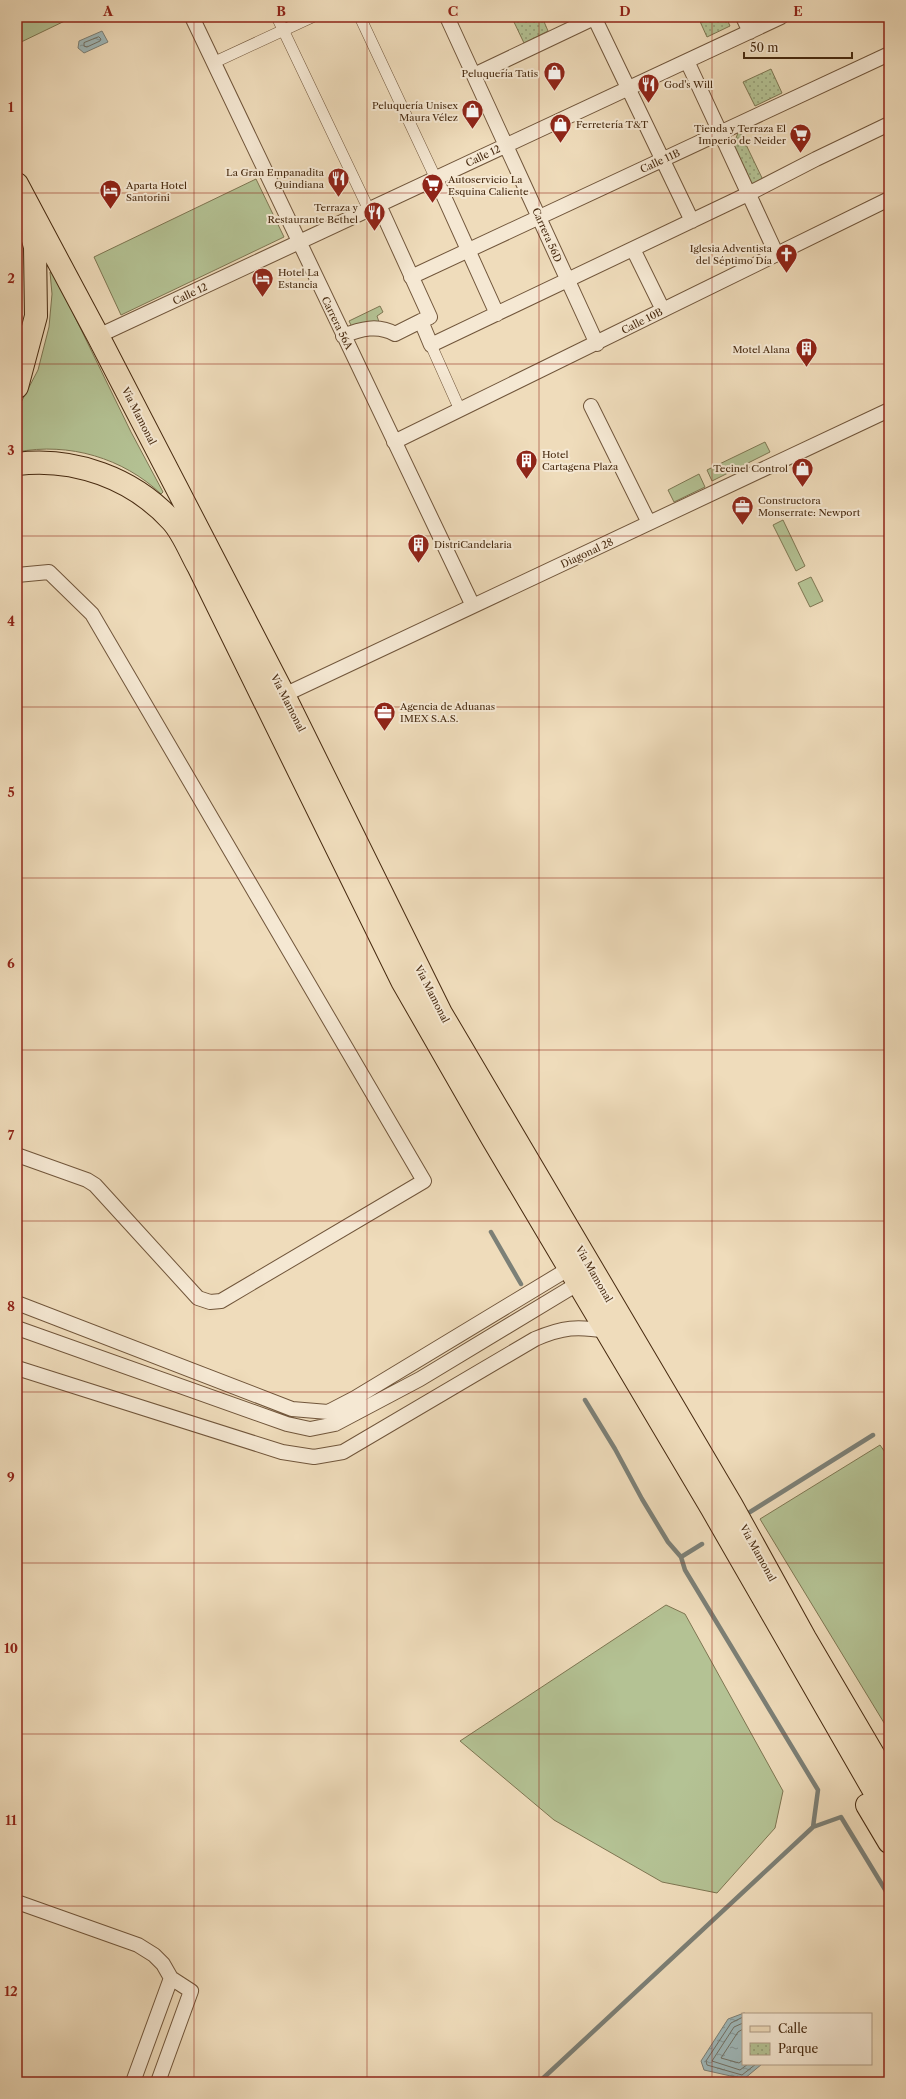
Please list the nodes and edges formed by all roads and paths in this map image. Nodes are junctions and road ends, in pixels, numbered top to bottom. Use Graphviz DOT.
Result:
graph roads {
  1 [pos="192,17"];
  2 [pos="277,17"];
  3 [pos="312,17"];
  4 [pos="360,17"];
  5 [pos="447,17"];
  6 [pos="743,17"];
  7 [pos="781,17"];
  8 [pos="594,18"];
  9 [pos="284,30"];
  10 [pos="750,32"];
  11 [pos="889,54"];
  12 [pos="687,61"];
  13 [pos="214,62"];
  14 [pos="474,75"];
  15 [pos="629,88"];
  16 [pos="889,124"];
  17 [pos="721,133"];
  18 [pos="506,146"];
  19 [pos="663,159"];
  20 [pos="436,179"];
  21 [pos="17,185"];
  22 [pos="748,194"];
  23 [pos="889,199"];
  24 [pos="374,207"];
  25 [pos="540,218"];
  26 [pos="692,221"];
  27 [pos="299,243"];
  28 [pos="633,249"];
  29 [pos="468,250"];
  30 [pos="776,253"];
  31 [pos="412,277"];
  32 [pos="568,281"];
  33 [pos="663,310"];
  34 [pos="497,314"];
  35 [pos="421,321"];
  36 [pos="98,336"];
  37 [pos="343,336"];
  38 [pos="598,344"];
  39 [pos="431,345"];
  40 [pos="17,387"];
  41 [pos="591,406"];
  42 [pos="460,410"];
  43 [pos="889,410"];
  44 [pos="394,442"];
  45 [pos="17,464"];
  46 [pos="649,523"];
  47 [pos="17,574"];
  48 [pos="473,606"];
  49 [pos="284,695"];
  50 [pos="17,1155"];
  51 [pos="574,1275"];
  52 [pos="17,1302"];
  53 [pos="17,1328"];
  54 [pos="607,1330"];
  55 [pos="17,1368"];
  56 [pos="721,1506"];
  57 [pos="798,1642"];
  58 [pos="889,1756"];
  59 [pos="889,1781"];
  60 [pos="889,1817"];
  61 [pos="889,1842"];
  62 [pos="17,1902"];
  63 [pos="171,1978"];
  64 [pos="133,2082"];
  65 [pos="158,2082"];
  1 -- 13 [label="street, Carrera 56A"];
  2 -- 9 [label="street"];
  3 -- 9 [label="street"];
  4 -- 20 [label="street"];
  5 -- 14 [label="street, Carrera 56D"];
  6 -- 10 [label="street"];
  7 -- 10 [label="street, Calle 12"];
  8 -- 14 [label="street"];
  8 -- 15 [label="street"];
  9 -- 13 [label="street"];
  9 -- 24 [label="street"];
  10 -- 12 [label="street, Calle 12"];
  11 -- 17 [label="street, Calle 11B"];
  12 -- 15 [label="street, Calle 12"];
  12 -- 17 [label="street"];
  13 -- 27 [label="street, Carrera 56A"];
  14 -- 18 [label="street, Carrera 56D"];
  15 -- 18 [label="street, Calle 12"];
  15 -- 19 [label="street"];
  16 -- 22 [label="street"];
  17 -- 19 [label="street, Calle 11B"];
  17 -- 22 [label="street"];
  18 -- 20 [label="street, Calle 12"];
  18 -- 25 [label="street, Carrera 56D"];
  19 -- 25 [label="street, Calle 11B"];
  19 -- 26 [label="street"];
  20 -- 24 [label="street, Calle 12"];
  20 -- 29 [label="street"];
  21 -- 36 [label="main road, Vía Mamonal"];
  21 -- 40 [label="main road"];
  22 -- 26 [label="street"];
  22 -- 30 [label="street"];
  23 -- 30 [label="street, Calle 10B"];
  24 -- 27 [label="street, Calle 12"];
  24 -- 31 [label="street"];
  25 -- 29 [label="street, Calle 11B"];
  25 -- 32 [label="street, Carrera 56D"];
  26 -- 28 [label="street"];
  27 -- 36 [label="street, Calle 12"];
  27 -- 37 [label="street, Carrera 56A"];
  28 -- 32 [label="street"];
  28 -- 33 [label="street"];
  29 -- 31 [label="street, Calle 11B"];
  29 -- 34 [label="street"];
  30 -- 33 [label="street, Calle 10B"];
  31 -- 35 [label="street"];
  32 -- 34 [label="street"];
  32 -- 38 [label="street, Carrera 56D"];
  33 -- 38 [label="street, Calle 10B"];
  34 -- 39 [label="street"];
  35 -- 37 [label="street"];
  35 -- 39 [label="street"];
  36 -- 49 [label="main road, Vía Mamonal"];
  37 -- 44 [label="street, Carrera 56A"];
  38 -- 42 [label="street, Calle 10B"];
  39 -- 42 [label="street"];
  41 -- 46 [label="street"];
  42 -- 44 [label="street, Calle 10B"];
  43 -- 46 [label="street, Diagonal 28"];
  44 -- 48 [label="street, Carrera 56A"];
  45 -- 51 [label="main road, Vía Mamonal"];
  46 -- 48 [label="street, Diagonal 28"];
  47 -- 50 [label="street"];
  48 -- 49 [label="street, Diagonal 28"];
  49 -- 56 [label="main road, Vía Mamonal"];
  51 -- 52 [label="street"];
  51 -- 53 [label="street"];
  51 -- 54 [label="main road, Vía Mamonal"];
  54 -- 55 [label="street"];
  54 -- 56 [label="main road, Vía Mamonal"];
  56 -- 57 [label="main road, Vía Mamonal"];
  56 -- 58 [label="main road"];
  56 -- 61 [label="main road"];
  57 -- 59 [label="main road, Vía Mamonal"];
  57 -- 60 [label="main road, Vía Mamonal"];
  62 -- 63 [label="street"];
  63 -- 64 [label="street"];
  63 -- 65 [label="street"];
}
